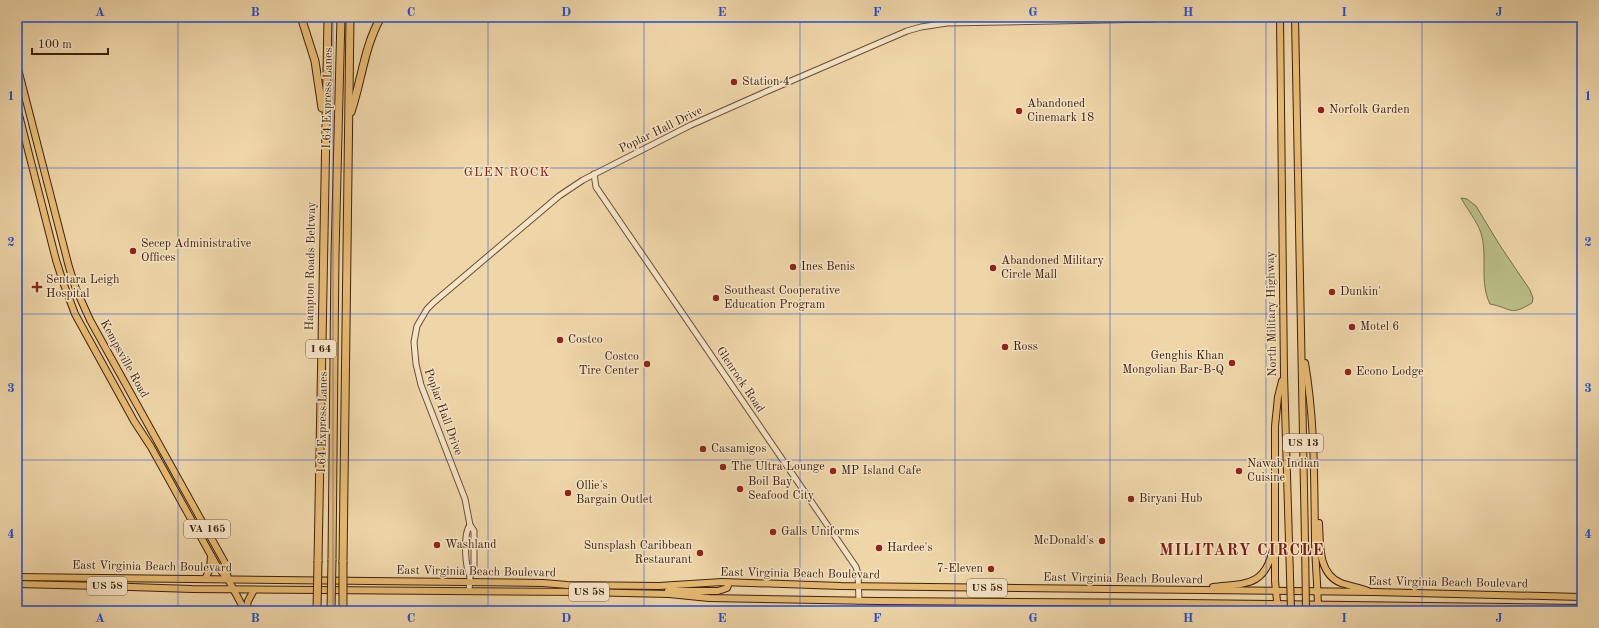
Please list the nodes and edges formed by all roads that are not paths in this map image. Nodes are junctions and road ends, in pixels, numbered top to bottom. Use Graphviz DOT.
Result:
graph roads {
  1 [pos="301,17"];
  2 [pos="328,17"];
  3 [pos="336,17"];
  4 [pos="341,17"];
  5 [pos="350,17"];
  6 [pos="381,17"];
  7 [pos="1165,17"];
  8 [pos="1212,17"];
  9 [pos="1280,17"];
  10 [pos="1295,18"];
  11 [pos="340,57"];
  12 [pos="17,65"];
  13 [pos="17,107"];
  14 [pos="348,119"];
  15 [pos="324,138"];
  16 [pos="594,174"];
  17 [pos="1302,346"];
  18 [pos="1284,374"];
  19 [pos="1315,484"];
  20 [pos="1275,540"];
  21 [pos="211,555"];
  22 [pos="17,577"];
  23 [pos="205,579"];
  24 [pos="228,579"];
  25 [pos="470,579"];
  26 [pos="729,582"];
  27 [pos="17,584"];
  28 [pos="859,586"];
  29 [pos="234,590"];
  30 [pos="254,590"];
  31 [pos="1191,590"];
  32 [pos="469,591"];
  33 [pos="1276,592"];
  34 [pos="1318,592"];
  35 [pos="1374,592"];
  36 [pos="659,594"];
  37 [pos="1582,597"];
  38 [pos="859,601"];
  39 [pos="1153,603"];
  40 [pos="1425,607"];
  41 [pos="1278,608"];
  42 [pos="1318,608"];
  43 [pos="1582,608"];
  44 [pos="331,610"];
  45 [pos="246,611"];
  46 [pos="317,611"];
  47 [pos="342,611"];
  48 [pos="1230,611"];
  49 [pos="1291,611"];
  50 [pos="1306,611"];
  51 [pos="1401,611"];
  1 -- 15 [label="highway"];
  2 -- 15 [label="highway, Hampton Roads Beltway / I 64"];
  3 -- 11 [label="highway"];
  4 -- 11 [label="highway, I 64 Express Lanes"];
  5 -- 14 [label="highway, I 64"];
  6 -- 14 [label="highway"];
  7 -- 8 [label="street, Poplar Hall Drive"];
  7 -- 16 [label="street, Poplar Hall Drive"];
  9 -- 10 [label="street"];
  9 -- 18 [label="main road, North Military Highway / US 13"];
  10 -- 17 [label="main road, US 13"];
  11 -- 44 [label="highway, I 64 Express Lanes, bridge"];
  12 -- 24 [label="main road, Kempsville Road / VA 165"];
  13 -- 21 [label="main road, Kempsville Road / VA 165"];
  14 -- 47 [label="highway, I 64, bridge"];
  15 -- 46 [label="highway, Hampton Roads Beltway / I 64, bridge"];
  16 -- 25 [label="street, Poplar Hall Drive"];
  16 -- 28 [label="street, Glenrock Road"];
  17 -- 19 [label="main road"];
  17 -- 50 [label="main road, US 13, bridge"];
  18 -- 20 [label="main road"];
  18 -- 49 [label="main road, North Military Highway / US 13, bridge"];
  19 -- 34 [label="main road"];
  19 -- 35 [label="main road"];
  20 -- 31 [label="main road"];
  20 -- 33 [label="main road"];
  21 -- 23 [label="main road"];
  21 -- 24 [label="main road, Kempsville Road / VA 165"];
  22 -- 23 [label="main road, East Virginia Beach Boulevard / US 58"];
  23 -- 24 [label="main road, East Virginia Beach Boulevard / US 58"];
  24 -- 25 [label="main road, East Virginia Beach Boulevard / US 58"];
  24 -- 29 [label="main road, Kempsville Road / VA 165"];
  25 -- 26 [label="main road, East Virginia Beach Boulevard / US 58"];
  25 -- 32 [label="street, Poplar Hall Drive"];
  26 -- 28 [label="main road, East Virginia Beach Boulevard / US 58"];
  26 -- 36 [label="main road"];
  27 -- 29 [label="main road, East Virginia Beach Boulevard / US 58"];
  28 -- 31 [label="main road, East Virginia Beach Boulevard / US 58"];
  28 -- 38 [label="street, Glenrock Road"];
  29 -- 30 [label="main road, East Virginia Beach Boulevard / US 58"];
  29 -- 45 [label="main road, Kempsville Road / VA 165"];
  30 -- 32 [label="main road, East Virginia Beach Boulevard / US 58"];
  30 -- 45 [label="main road"];
  31 -- 33 [label="main road, East Virginia Beach Boulevard / US 58"];
  32 -- 36 [label="main road, East Virginia Beach Boulevard / US 58"];
  33 -- 34 [label="main road, East Virginia Beach Boulevard / US 58"];
  33 -- 41 [label="main road"];
  34 -- 35 [label="main road, East Virginia Beach Boulevard / US 58"];
  34 -- 42 [label="main road"];
  35 -- 37 [label="main road, East Virginia Beach Boulevard / US 58"];
  36 -- 38 [label="main road, East Virginia Beach Boulevard / US 58"];
  38 -- 39 [label="main road, East Virginia Beach Boulevard / US 58"];
  39 -- 41 [label="main road, East Virginia Beach Boulevard / US 58"];
  39 -- 48 [label="main road"];
  40 -- 42 [label="main road, East Virginia Beach Boulevard / US 58"];
  40 -- 43 [label="main road, East Virginia Beach Boulevard / US 58"];
  40 -- 51 [label="main road"];
  41 -- 42 [label="main road, East Virginia Beach Boulevard / US 58"];
}
